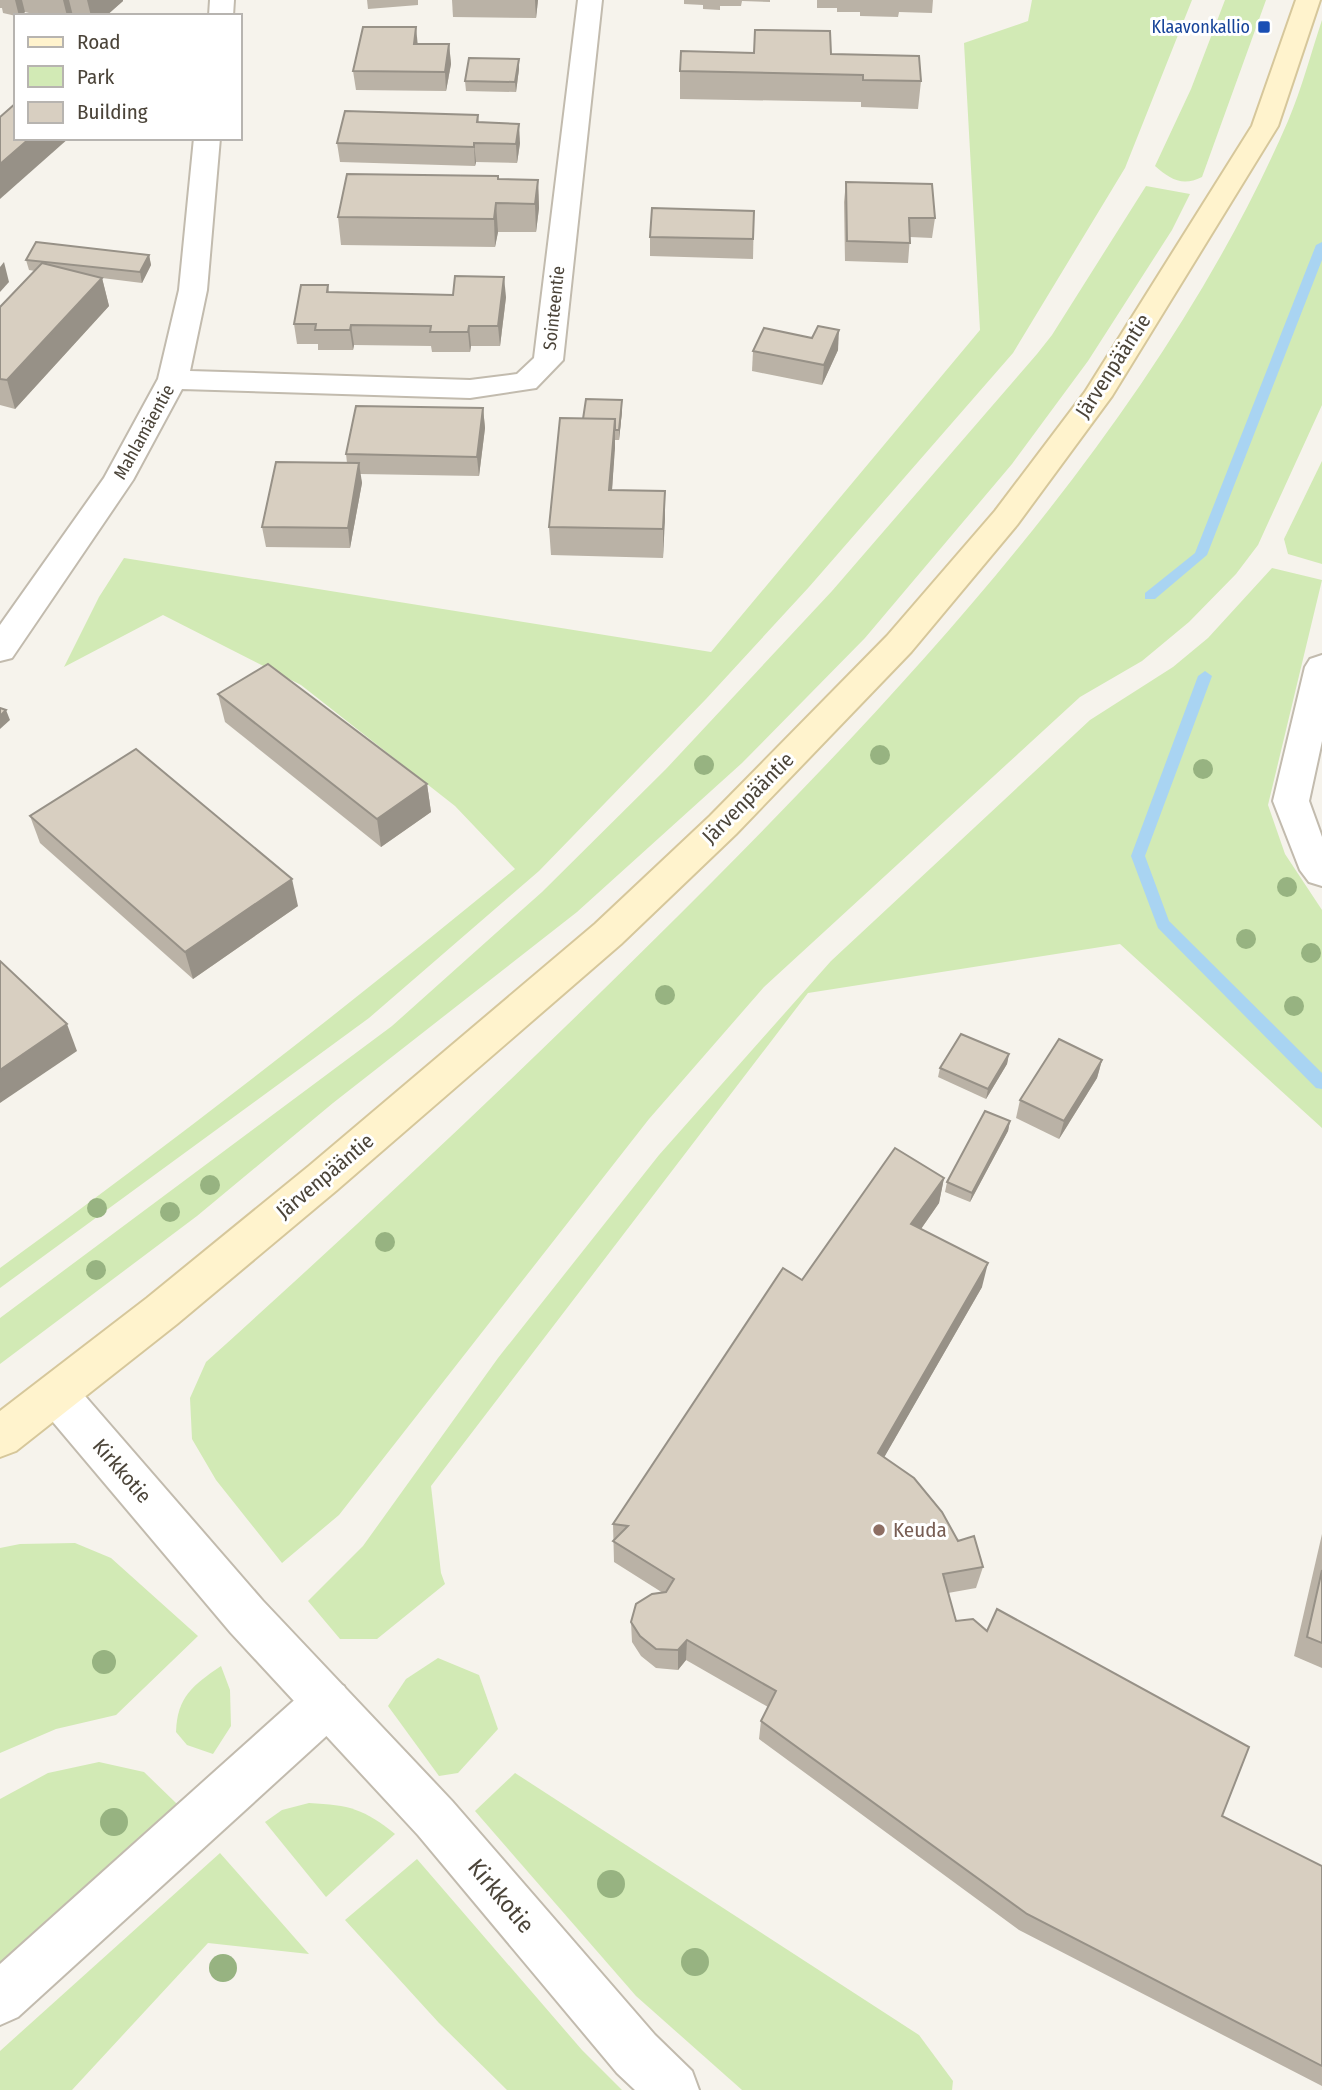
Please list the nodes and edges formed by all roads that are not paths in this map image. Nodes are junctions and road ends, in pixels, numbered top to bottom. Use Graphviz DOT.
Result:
graph roads {
  1 [pos="590,0"];
  2 [pos="1308,0"];
  3 [pos="207,140"];
  4 [pos="173,379"];
  5 [pos="0,650"];
  6 [pos="1322,667"];
  7 [pos="1322,872"];
  8 [pos="57,1395"];
  9 [pos="0,1437"];
  10 [pos="327,1703"];
  11 [pos="0,1999"];
  12 [pos="673,2090"];
  1 -- 4 [label="street, Sointeentie"];
  2 -- 8 [label="main road, Järvenpääntie"];
  3 -- 4 [label="street, Mahlamäentie"];
  4 -- 5 [label="street, Mahlamäentie"];
  6 -- 7 [label="street"];
  8 -- 9 [label="main road, Järvenpääntie"];
  8 -- 10 [label="street, Kirkkotie"];
  10 -- 11 [label="street"];
  10 -- 12 [label="street, Kirkkotie"];
}
